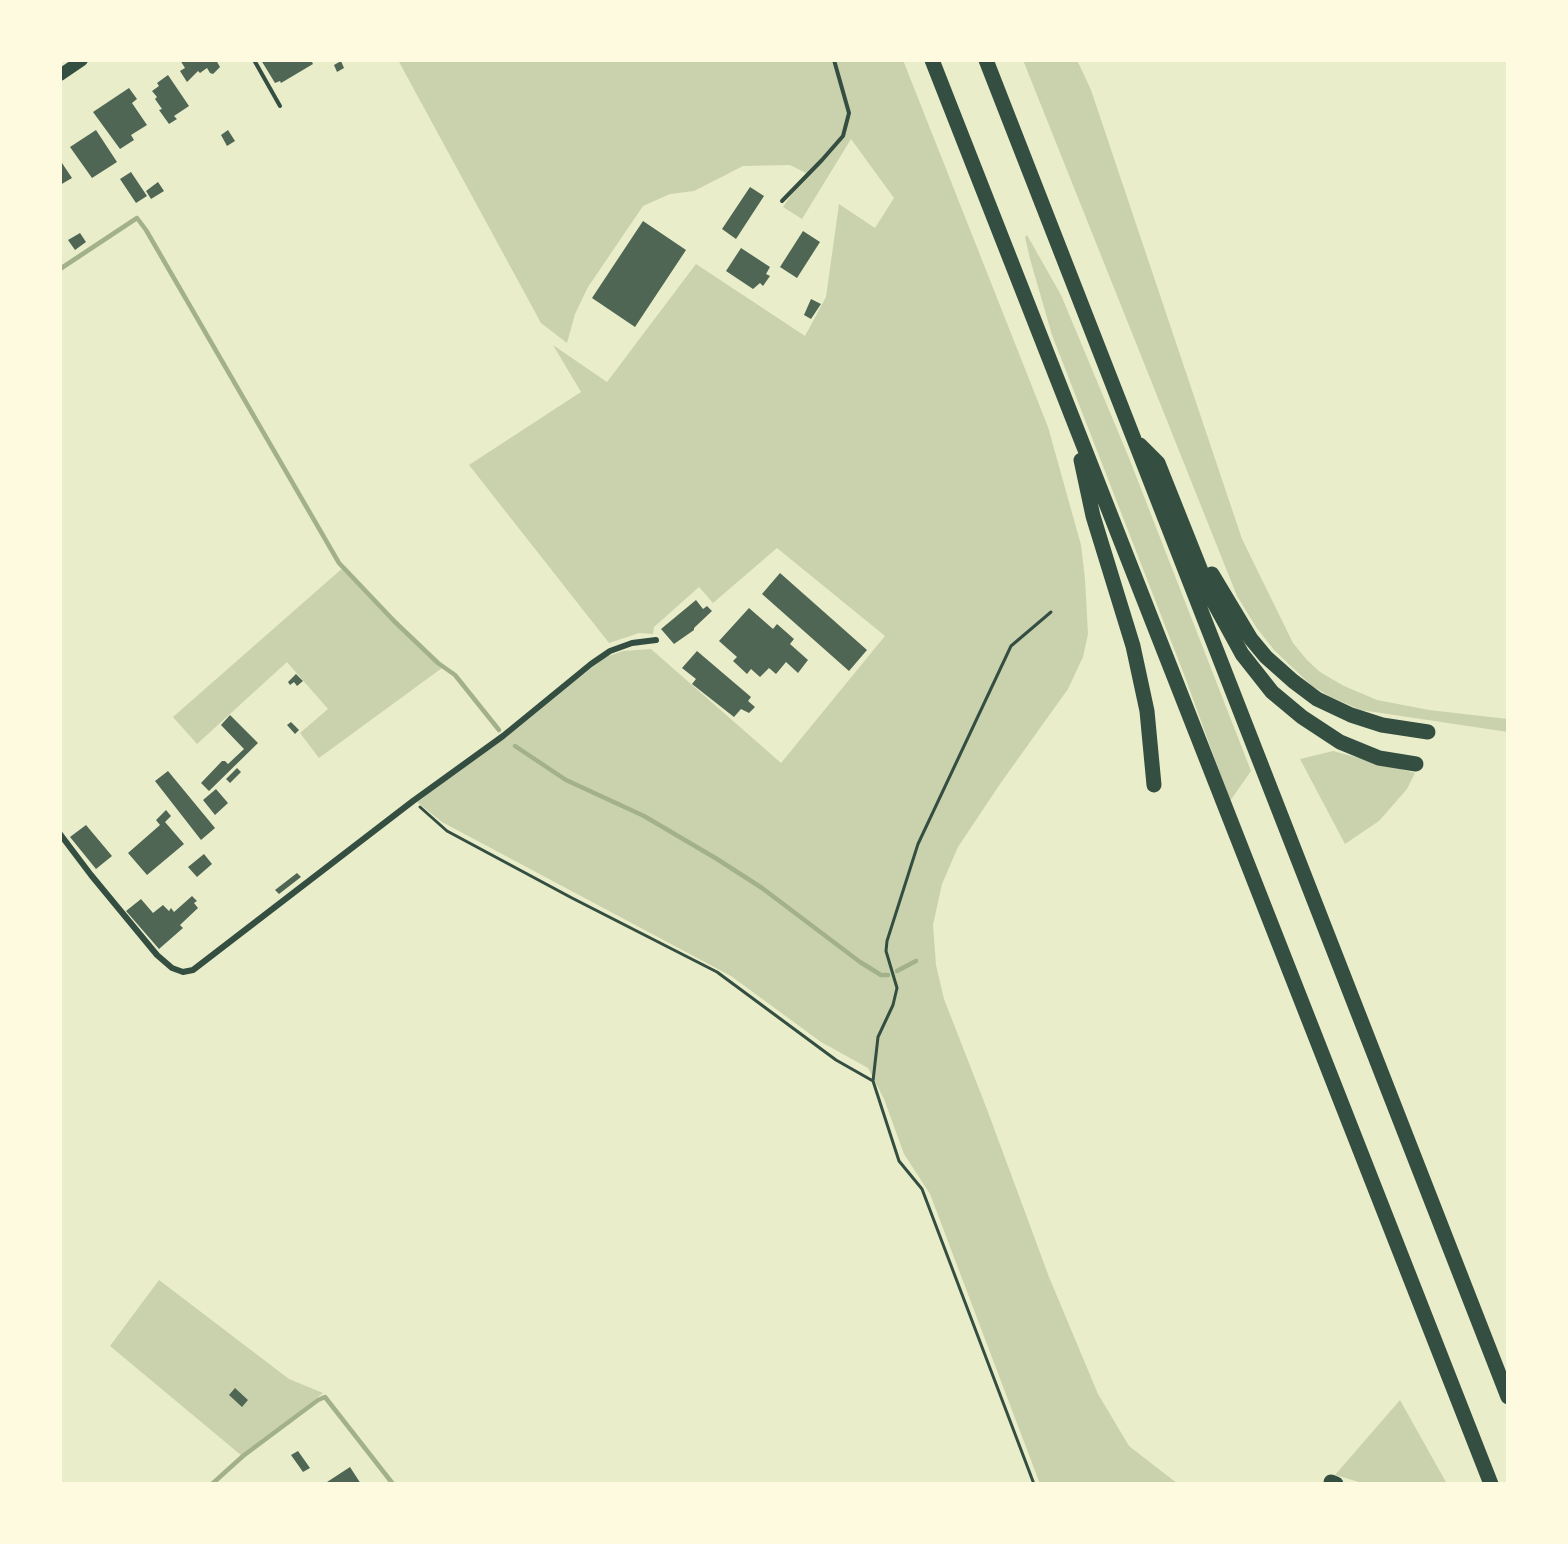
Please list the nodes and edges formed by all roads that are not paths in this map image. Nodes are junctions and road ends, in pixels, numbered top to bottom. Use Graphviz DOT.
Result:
graph roads {
  1 [pos="82,60"];
  2 [pos="254,60"];
  3 [pos="834,60"];
  4 [pos="932,60"];
  5 [pos="986,60"];
  6 [pos="60,75"];
  7 [pos="280,105"];
  8 [pos="782,201"];
  9 [pos="1071,413"];
  10 [pos="1136,441"];
  11 [pos="1158,462"];
  12 [pos="656,640"];
  13 [pos="1428,732"];
  14 [pos="1416,764"];
  15 [pos="1154,785"];
  16 [pos="60,834"];
  17 [pos="1508,1397"];
  18 [pos="1491,1484"];
  1 -- 6 [label="main road"];
  2 -- 7 [label="lane"];
  3 -- 8 [label="lane"];
  4 -- 9 [label="highway"];
  5 -- 10 [label="highway"];
  9 -- 15 [label="highway"];
  9 -- 18 [label="highway"];
  10 -- 11 [label="highway"];
  10 -- 17 [label="highway"];
  11 -- 13 [label="highway"];
  11 -- 14 [label="highway"];
  12 -- 16 [label="street"];
}
